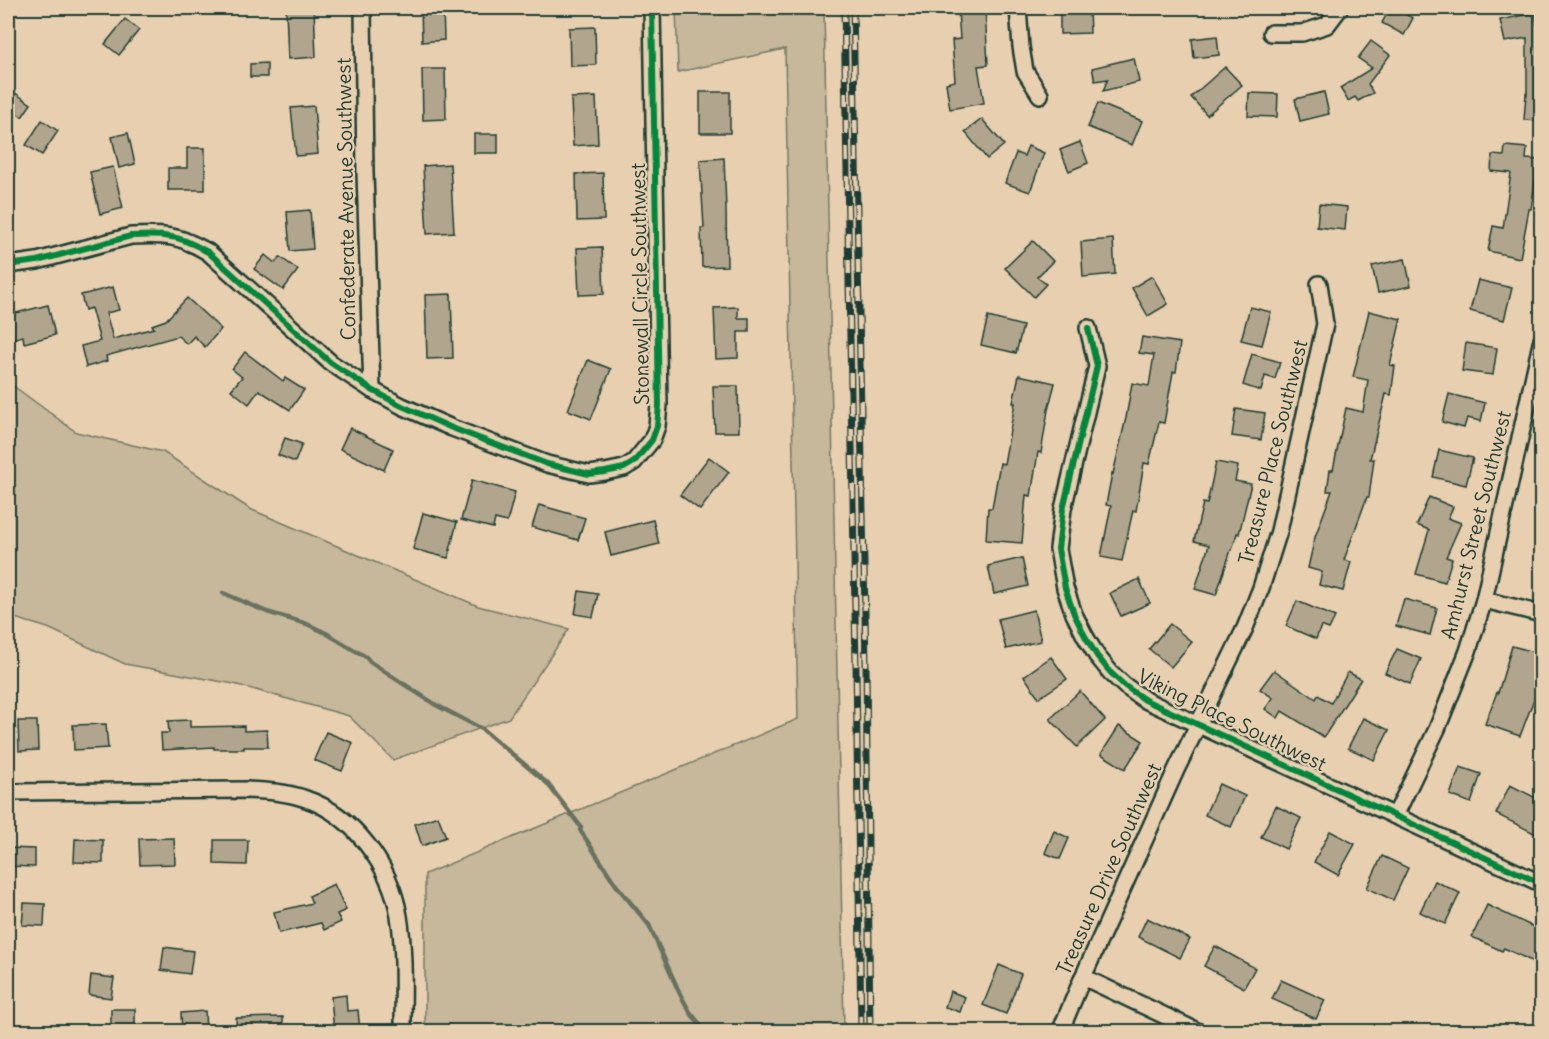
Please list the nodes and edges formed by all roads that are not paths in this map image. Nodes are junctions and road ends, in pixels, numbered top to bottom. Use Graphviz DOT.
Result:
graph roads {
  1 [pos="363,8"];
  2 [pos="652,8"];
  3 [pos="1018,8"];
  4 [pos="1340,8"];
  5 [pos="1271,33"];
  6 [pos="1040,95"];
  7 [pos="8,265"];
  8 [pos="1319,284"];
  9 [pos="1088,328"];
  10 [pos="1542,339"];
  11 [pos="372,390"];
  12 [pos="1484,600"];
  13 [pos="1542,614"];
  14 [pos="1198,725"];
  15 [pos="8,792"];
  16 [pos="1395,816"];
  17 [pos="1542,884"];
  18 [pos="1083,977"];
  19 [pos="403,1032"];
  20 [pos="1060,1032"];
  21 [pos="1199,1032"];
  1 -- 11 [label="street, Confederate Avenue Southwest"];
  2 -- 11 [label="street, Stonewall Circle Southwest"];
  3 -- 6 [label="street"];
  4 -- 5 [label="street"];
  7 -- 11 [label="street, Stonewall Circle Southwest"];
  8 -- 14 [label="street, Treasure Place Southwest"];
  9 -- 14 [label="street, Viking Place Southwest"];
  10 -- 12 [label="street, Amhurst Street Southwest"];
  12 -- 13 [label="street"];
  12 -- 16 [label="street, Amhurst Street Southwest"];
  14 -- 16 [label="street, Viking Place Southwest"];
  14 -- 18 [label="street, Treasure Drive Southwest"];
  15 -- 19 [label="street"];
  16 -- 17 [label="street, Viking Place Southwest"];
  18 -- 20 [label="street, Treasure Drive Southwest"];
  18 -- 21 [label="street"];
}
